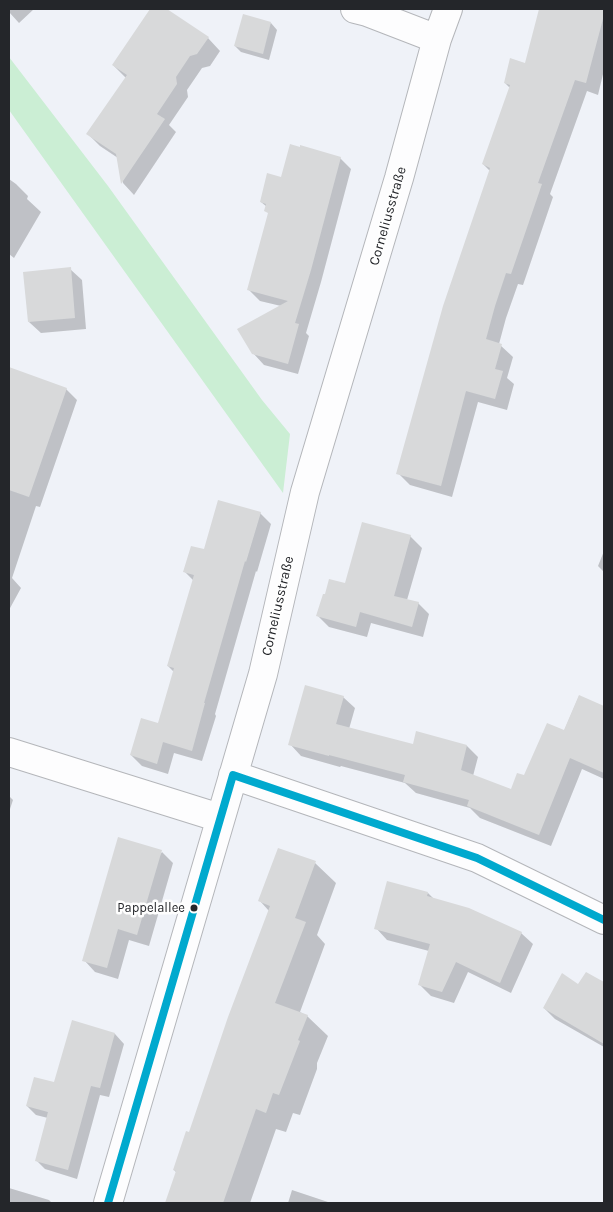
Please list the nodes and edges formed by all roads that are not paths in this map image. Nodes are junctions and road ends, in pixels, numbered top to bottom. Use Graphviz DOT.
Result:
graph roads {
  1 [pos="355,9"];
  2 [pos="448,9"];
  3 [pos="437,38"];
  4 [pos="9,752"];
  5 [pos="233,775"];
  6 [pos="220,818"];
  7 [pos="604,920"];
  8 [pos="108,1203"];
  1 -- 3 [label="street"];
  2 -- 3 [label="street, Corneliusstraße"];
  3 -- 5 [label="street, Corneliusstraße"];
  4 -- 6 [label="street"];
  5 -- 6 [label="street, Corneliusstraße"];
  5 -- 7 [label="street"];
  6 -- 8 [label="street, Corneliusstraße"];
}
